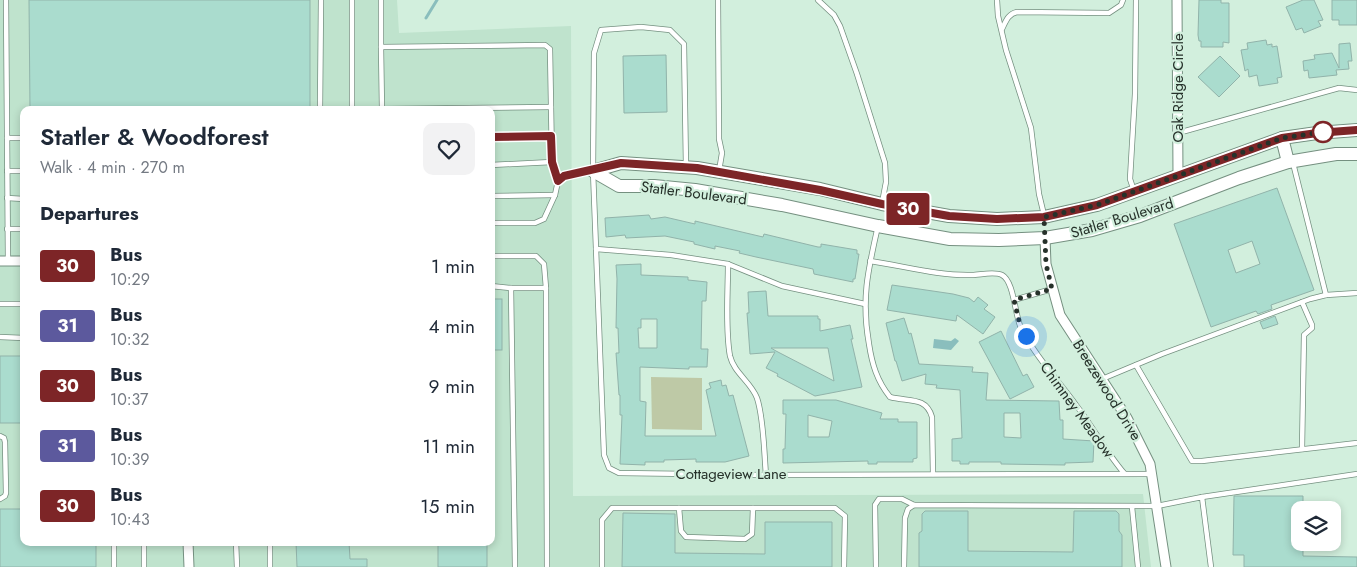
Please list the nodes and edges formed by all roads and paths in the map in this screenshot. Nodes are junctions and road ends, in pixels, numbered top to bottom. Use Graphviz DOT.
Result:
graph roads {
  1 [pos="6,0"];
  2 [pos="321,0"];
  3 [pos="352,0"];
  4 [pos="382,0"];
  5 [pos="718,0"];
  6 [pos="818,0"];
  7 [pos="997,0"];
  8 [pos="1123,0"];
  9 [pos="1136,0"];
  10 [pos="1177,0"];
  11 [pos="1002,29"];
  12 [pos="381,47"];
  13 [pos="1357,90"];
  14 [pos="320,106"];
  15 [pos="352,106"];
  16 [pos="382,106"];
  17 [pos="551,107"];
  18 [pos="495,108"];
  19 [pos="1357,130"];
  20 [pos="1178,134"];
  21 [pos="495,136"];
  22 [pos="551,136"];
  23 [pos="7,138"];
  24 [pos="20,138"];
  25 [pos="1282,138"];
  26 [pos="1357,154"];
  27 [pos="1290,161"];
  28 [pos="552,162"];
  29 [pos="495,165"];
  30 [pos="686,168"];
  31 [pos="7,171"];
  32 [pos="20,171"];
  33 [pos="592,171"];
  34 [pos="718,172"];
  35 [pos="1178,176"];
  36 [pos="558,181"];
  37 [pos="1134,193"];
  38 [pos="555,195"];
  39 [pos="495,196"];
  40 [pos="7,198"];
  41 [pos="20,198"];
  42 [pos="882,204"];
  43 [pos="1044,217"];
  44 [pos="495,223"];
  45 [pos="878,226"];
  46 [pos="7,229"];
  47 [pos="20,229"];
  48 [pos="1045,238"];
  49 [pos="596,249"];
  50 [pos="495,256"];
  51 [pos="4,261"];
  52 [pos="20,261"];
  53 [pos="870,261"];
  54 [pos="728,264"];
  55 [pos="495,286"];
  56 [pos="511,288"];
  57 [pos="546,288"];
  58 [pos="1052,289"];
  59 [pos="1357,293"];
  60 [pos="1326,295"];
  61 [pos="1014,300"];
  62 [pos="1302,302"];
  63 [pos="0,304"];
  64 [pos="20,304"];
  65 [pos="864,304"];
  66 [pos="0,337"];
  67 [pos="20,338"];
  68 [pos="1136,365"];
  69 [pos="1102,379"];
  70 [pos="0,436"];
  71 [pos="1357,443"];
  72 [pos="1302,449"];
  73 [pos="933,474"];
  74 [pos="1124,474"];
  75 [pos="1152,474"];
  76 [pos="1357,474"];
  77 [pos="766,475"];
  78 [pos="1202,497"];
  79 [pos="0,499"];
  80 [pos="914,505"];
  81 [pos="1157,506"];
  82 [pos="1132,507"];
  83 [pos="680,508"];
  84 [pos="753,508"];
  85 [pos="114,546"];
  86 [pos="144,546"];
  87 [pos="188,546"];
  88 [pos="236,546"];
  89 [pos="270,546"];
  90 [pos="114,567"];
  91 [pos="144,567"];
  92 [pos="188,567"];
  93 [pos="237,567"];
  94 [pos="270,567"];
  95 [pos="515,567"];
  96 [pos="547,567"];
  97 [pos="602,567"];
  98 [pos="844,567"];
  99 [pos="876,567"];
  100 [pos="904,567"];
  101 [pos="1138,567"];
  102 [pos="1166,567"];
  103 [pos="1211,567"];
  1 -- 23 [label="lane"];
  2 -- 14 [label="lane"];
  3 -- 15 [label="lane"];
  4 -- 12 [label="lane"];
  5 -- 34 [label="lane"];
  6 -- 42 [label="lane"];
  7 -- 11 [label="lane"];
  8 -- 11 [label="lane"];
  9 -- 37 [label="lane"];
  10 -- 20 [label="street, Oak Ridge Circle"];
  11 -- 43 [label="lane"];
  12 -- 16 [label="lane"];
  12 -- 17 [label="lane"];
  13 -- 20 [label="lane"];
  17 -- 18 [label="lane"];
  17 -- 22 [label="lane"];
  19 -- 25 [label="street, Statler Boulevard"];
  20 -- 35 [label="street, Oak Ridge Circle"];
  21 -- 22 [label="lane"];
  22 -- 28 [label="lane"];
  23 -- 24 [label="lane"];
  23 -- 31 [label="lane"];
  25 -- 27 [label="street"];
  25 -- 35 [label="street, Statler Boulevard"];
  26 -- 27 [label="street, Statler Boulevard"];
  27 -- 48 [label="street, Statler Boulevard"];
  27 -- 60 [label="lane"];
  28 -- 29 [label="lane"];
  28 -- 36 [label="lane"];
  30 -- 33 [label="street, Statler Boulevard"];
  30 -- 33 [label="lane, Cottageview Lane"];
  30 -- 34 [label="street, Statler Boulevard"];
  31 -- 32 [label="lane"];
  31 -- 40 [label="lane"];
  33 -- 36 [label="lane"];
  33 -- 45 [label="street, Statler Boulevard"];
  33 -- 49 [label="lane, Cottageview Lane"];
  34 -- 42 [label="street, Statler Boulevard"];
  35 -- 37 [label="street, Statler Boulevard"];
  36 -- 38 [label="lane"];
  37 -- 43 [label="street, Statler Boulevard"];
  38 -- 39 [label="lane"];
  38 -- 44 [label="lane"];
  40 -- 41 [label="lane"];
  40 -- 46 [label="lane"];
  42 -- 43 [label="street, Statler Boulevard"];
  42 -- 45 [label="street"];
  43 -- 48 [label="street, Breezewood Drive"];
  45 -- 48 [label="street, Statler Boulevard"];
  45 -- 53 [label="lane"];
  46 -- 47 [label="lane"];
  46 -- 51 [label="lane"];
  48 -- 58 [label="street, Breezewood Drive"];
  49 -- 54 [label="lane"];
  49 -- 77 [label="lane, Cottageview Lane"];
  50 -- 57 [label="lane"];
  51 -- 52 [label="street"];
  53 -- 61 [label="lane, Chimney Meadow"];
  53 -- 65 [label="lane"];
  54 -- 65 [label="lane"];
  54 -- 77 [label="lane"];
  55 -- 56 [label="lane"];
  56 -- 57 [label="lane"];
  56 -- 95 [label="lane"];
  57 -- 96 [label="lane"];
  58 -- 61 [label="lane"];
  58 -- 69 [label="street, Breezewood Drive"];
  59 -- 60 [label="lane"];
  60 -- 62 [label="lane"];
  61 -- 74 [label="lane, Chimney Meadow"];
  62 -- 68 [label="lane"];
  62 -- 72 [label="lane"];
  63 -- 64 [label="lane"];
  65 -- 73 [label="lane"];
  66 -- 67 [label="lane"];
  68 -- 69 [label="lane"];
  68 -- 72 [label="lane"];
  69 -- 75 [label="street, Breezewood Drive"];
  70 -- 79 [label="lane"];
  71 -- 72 [label="lane"];
  73 -- 74 [label="lane, Cottageview Lane"];
  73 -- 77 [label="lane, Cottageview Lane"];
  74 -- 75 [label="lane, Cottageview Lane"];
  75 -- 81 [label="street, Breezewood Drive"];
  76 -- 78 [label="lane"];
  78 -- 81 [label="lane"];
  78 -- 103 [label="lane"];
  80 -- 82 [label="lane"];
  80 -- 99 [label="lane"];
  80 -- 100 [label="lane"];
  81 -- 82 [label="lane"];
  81 -- 102 [label="street, Breezewood Drive"];
  82 -- 101 [label="lane"];
  83 -- 84 [label="lane"];
  83 -- 84 [label="lane"];
  83 -- 97 [label="lane"];
  84 -- 98 [label="lane"];
  85 -- 90 [label="lane"];
  86 -- 91 [label="lane"];
  87 -- 92 [label="street"];
  88 -- 93 [label="lane"];
  89 -- 94 [label="lane"];
}
